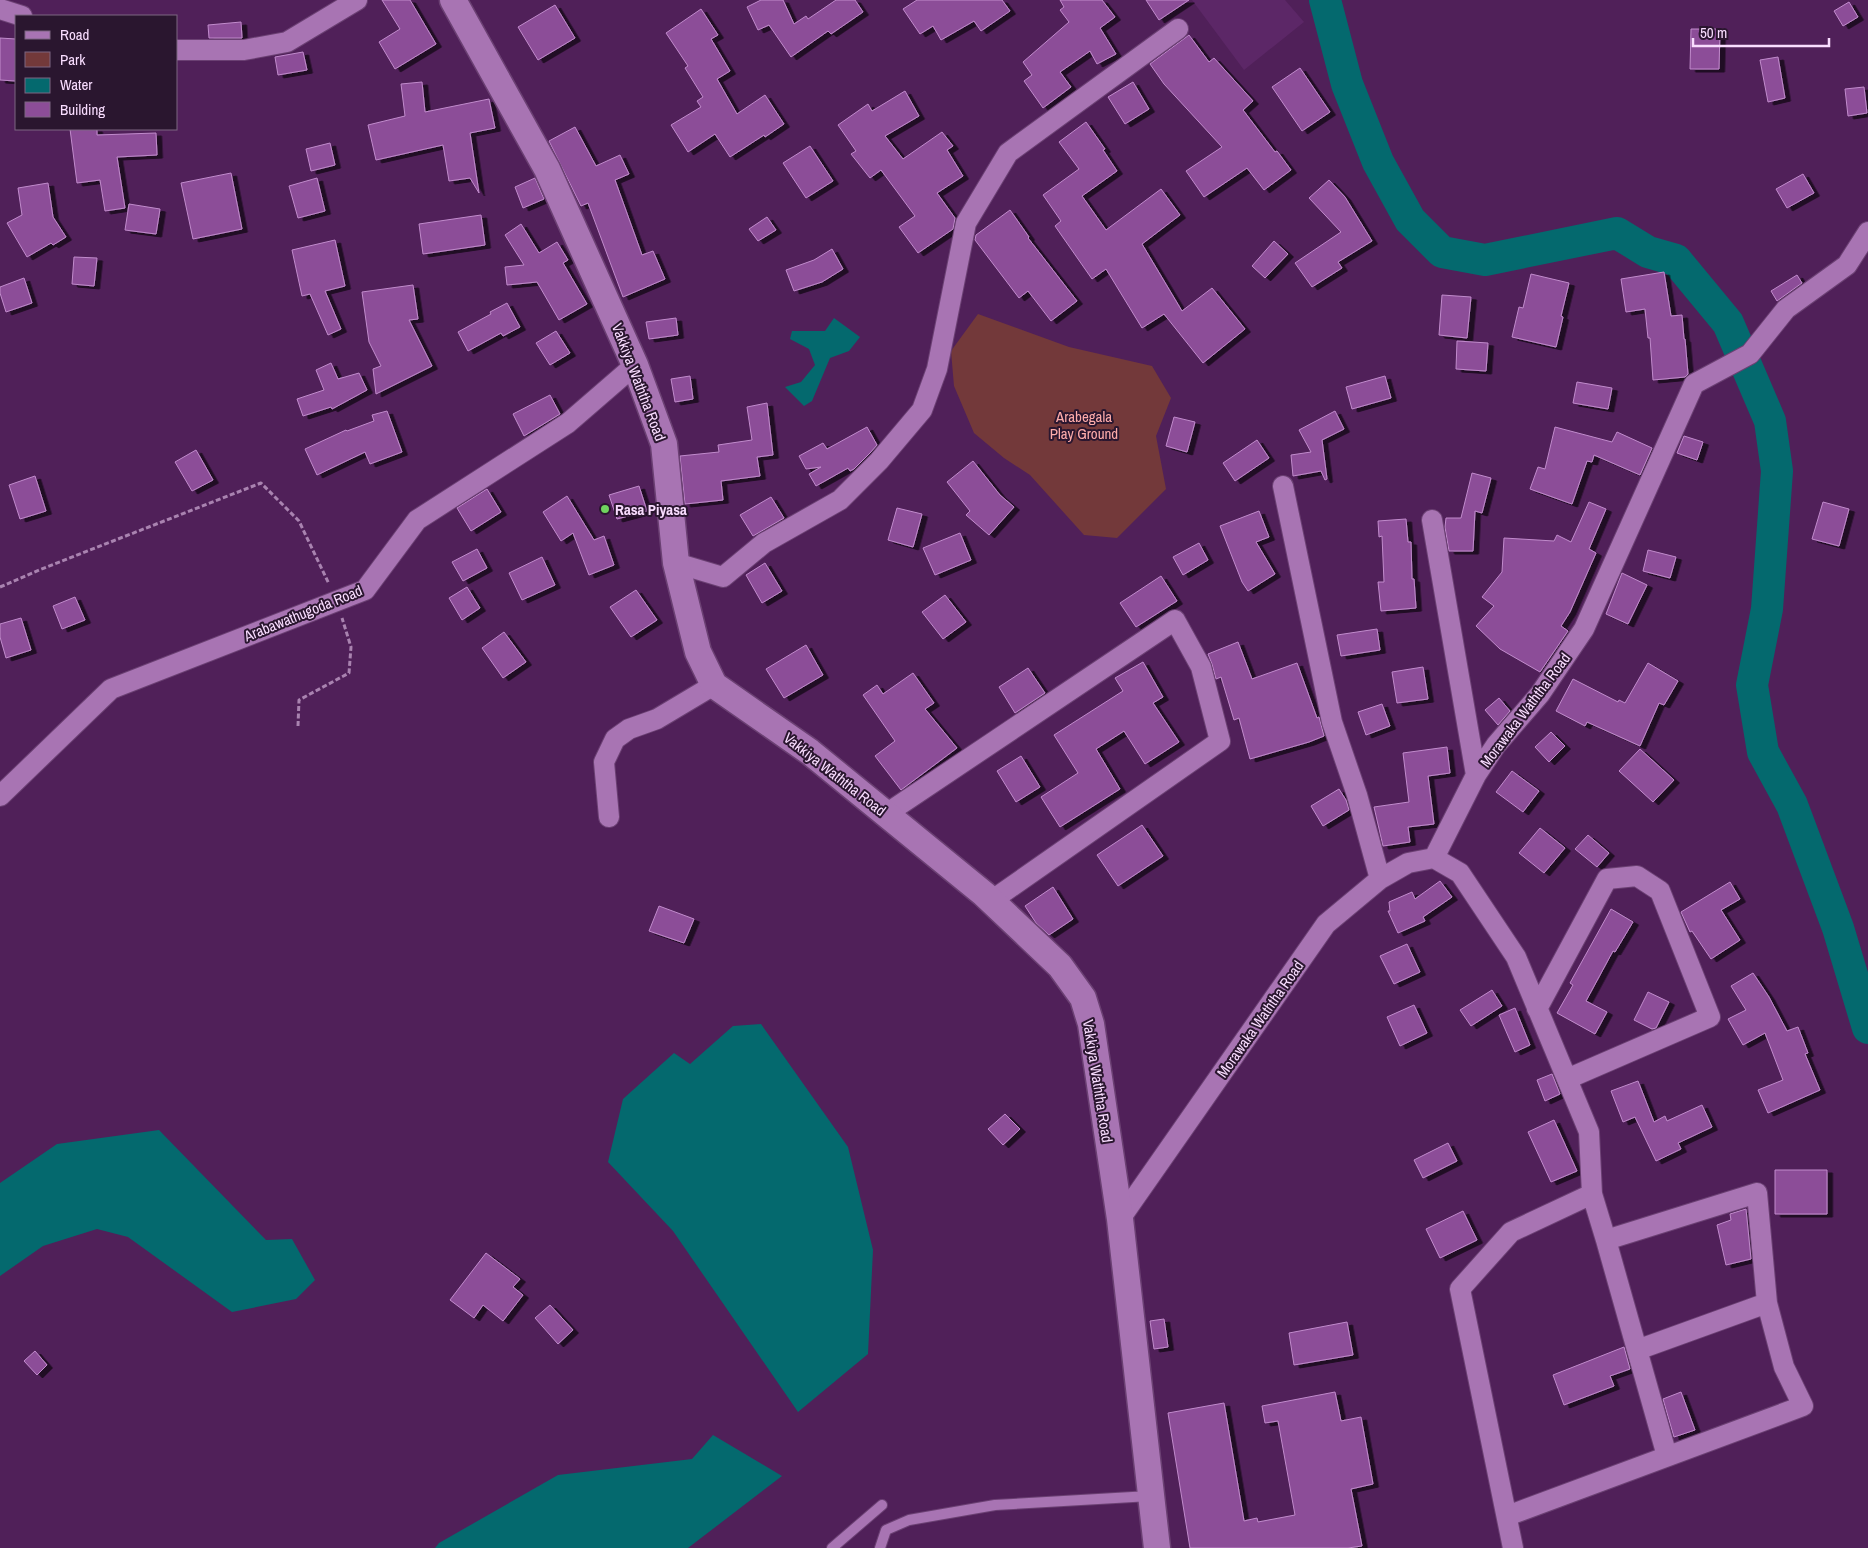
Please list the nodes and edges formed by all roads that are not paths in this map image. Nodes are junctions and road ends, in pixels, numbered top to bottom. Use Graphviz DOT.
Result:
graph roads {
  1 [pos="357,0"];
  2 [pos="452,0"];
  3 [pos="0,9"];
  4 [pos="19,15"];
  5 [pos="1178,29"];
  6 [pos="178,50"];
  7 [pos="1868,232"];
  8 [pos="635,365"];
  9 [pos="1283,486"];
  10 [pos="1432,520"];
  11 [pos="676,563"];
  12 [pos="714,685"];
  13 [pos="1476,776"];
  14 [pos="0,796"];
  15 [pos="886,814"];
  16 [pos="609,817"];
  17 [pos="1434,858"];
  18 [pos="1380,878"];
  19 [pos="991,901"];
  20 [pos="1537,1009"];
  21 [pos="1567,1079"];
  22 [pos="1592,1194"];
  23 [pos="1120,1219"];
  24 [pos="1606,1240"];
  25 [pos="1767,1303"];
  26 [pos="1637,1350"];
  27 [pos="1667,1456"];
  28 [pos="1151,1496"];
  29 [pos="882,1505"];
  30 [pos="1507,1516"];
  31 [pos="832,1548"];
  32 [pos="880,1548"];
  33 [pos="1157,1548"];
  34 [pos="1513,1548"];
  1 -- 6 [label="street"];
  2 -- 8 [label="street, Vakkiya Waththa Road"];
  3 -- 4 [label="street"];
  5 -- 11 [label="street"];
  7 -- 13 [label="street, Morawaka Waththa Road"];
  8 -- 11 [label="street, Vakkiya Waththa Road"];
  8 -- 14 [label="street, Arabawathugoda Road"];
  9 -- 18 [label="street"];
  10 -- 13 [label="street"];
  11 -- 12 [label="street, Vakkiya Waththa Road"];
  12 -- 15 [label="street, Vakkiya Waththa Road"];
  12 -- 16 [label="street"];
  13 -- 17 [label="street, Morawaka Waththa Road"];
  15 -- 19 [label="street, Vakkiya Waththa Road"];
  15 -- 19 [label="street"];
  17 -- 18 [label="street, Morawaka Waththa Road"];
  17 -- 20 [label="street"];
  18 -- 23 [label="street, Morawaka Waththa Road"];
  19 -- 23 [label="street, Vakkiya Waththa Road"];
  20 -- 21 [label="street"];
  20 -- 21 [label="street"];
  21 -- 22 [label="street"];
  22 -- 24 [label="street"];
  22 -- 30 [label="street"];
  23 -- 28 [label="street, Vakkiya Waththa Road"];
  24 -- 25 [label="street"];
  24 -- 26 [label="street"];
  25 -- 26 [label="street"];
  25 -- 27 [label="street"];
  26 -- 27 [label="street"];
  27 -- 30 [label="street"];
  28 -- 32 [label="lane"];
  28 -- 33 [label="street, Vakkiya Waththa Road"];
  29 -- 31 [label="lane"];
  30 -- 34 [label="street"];
}
